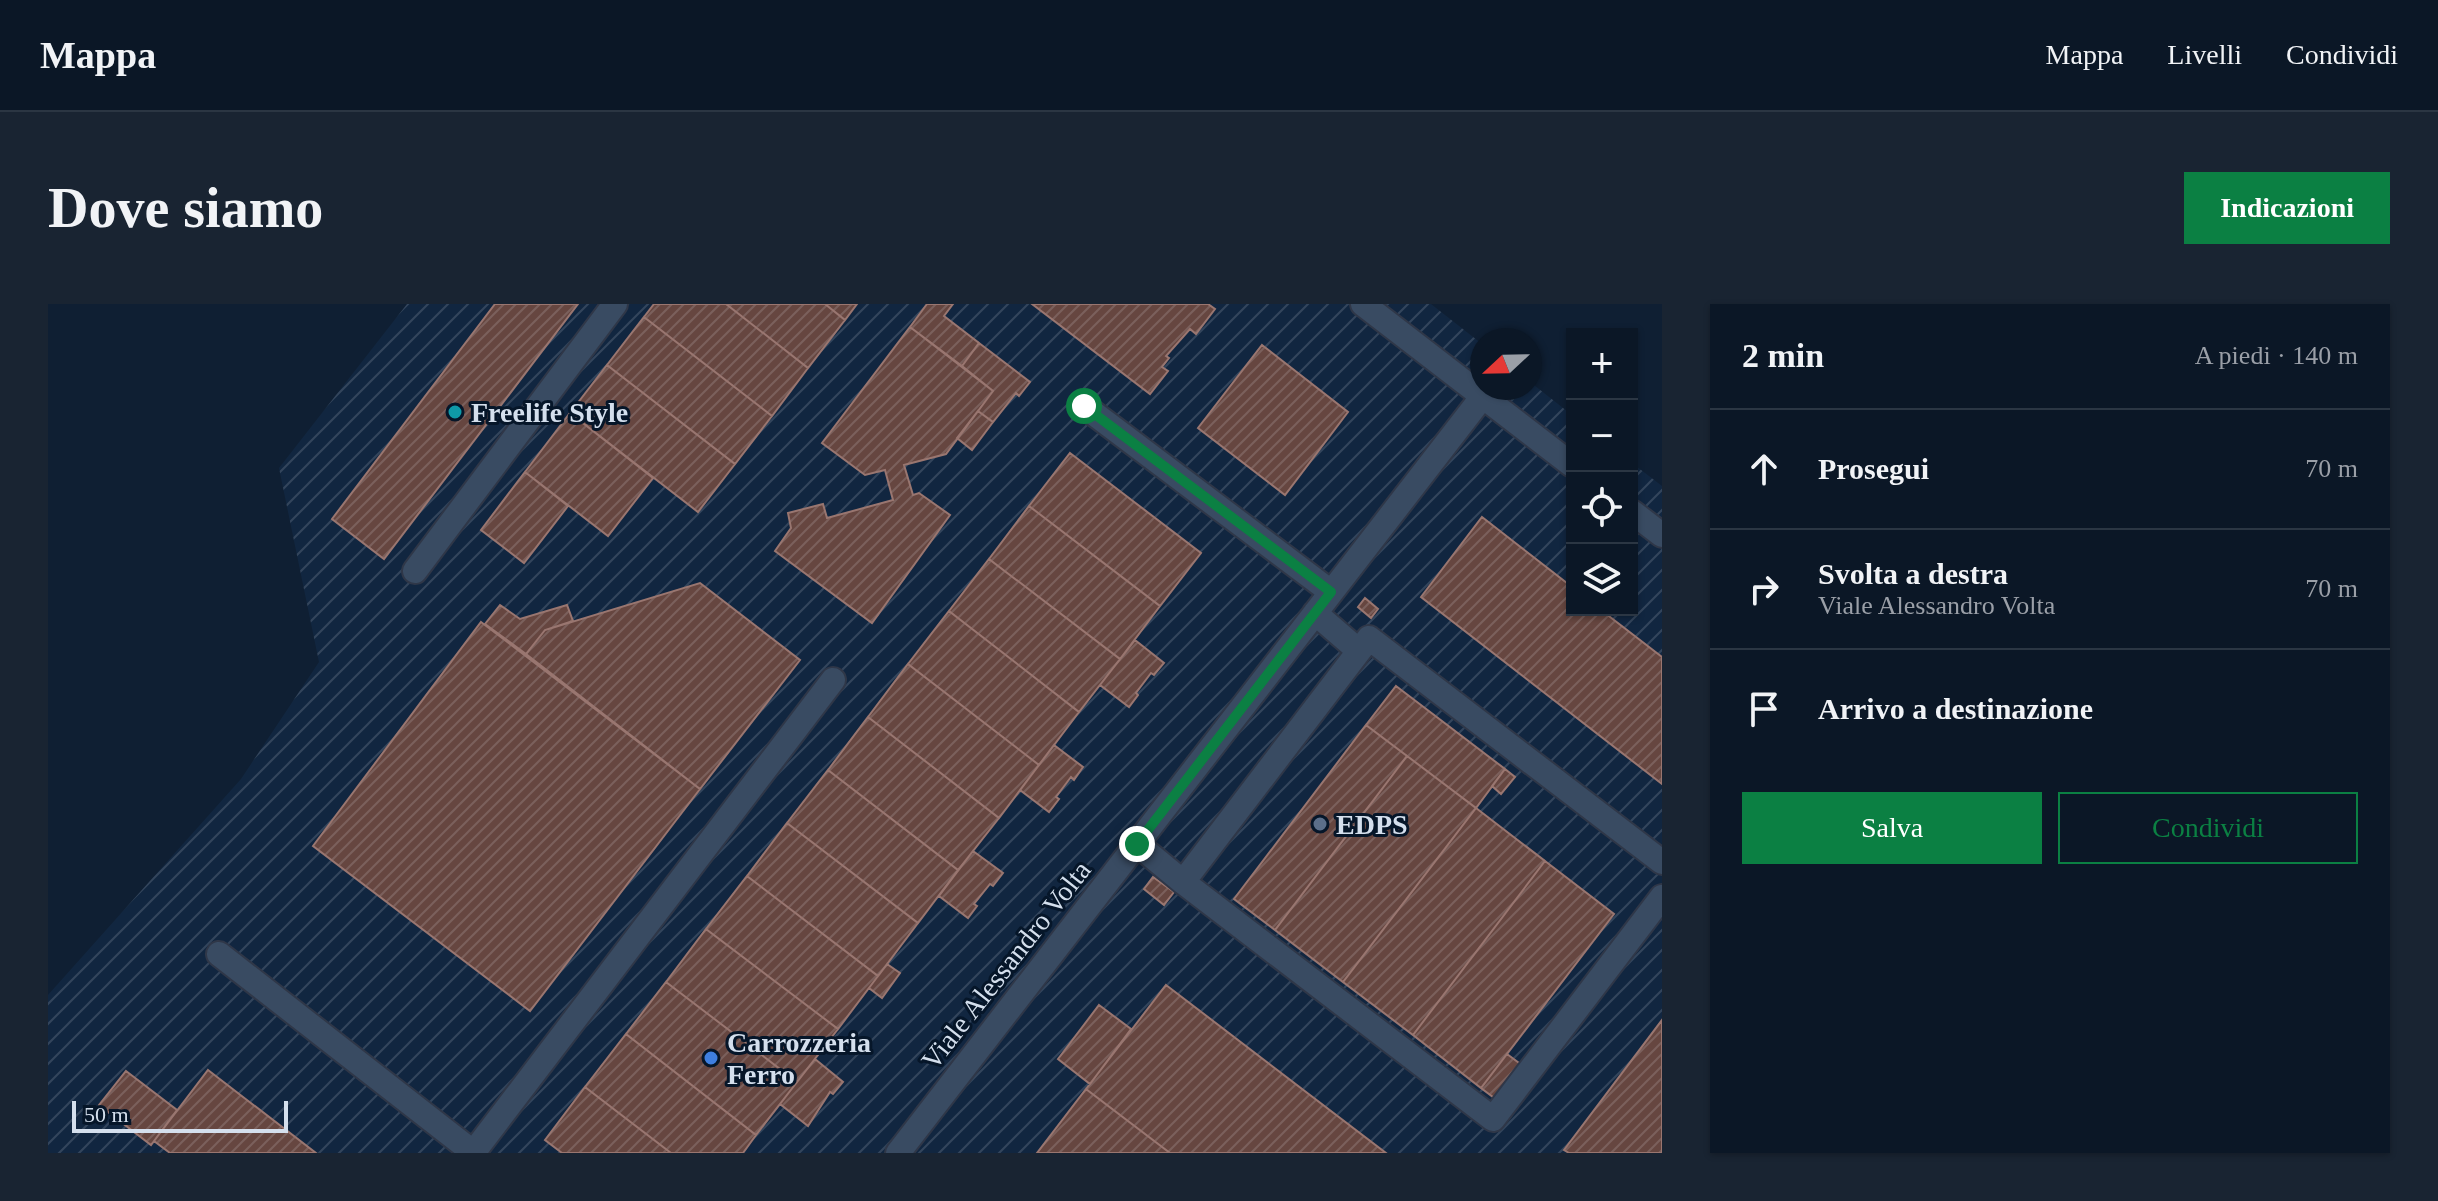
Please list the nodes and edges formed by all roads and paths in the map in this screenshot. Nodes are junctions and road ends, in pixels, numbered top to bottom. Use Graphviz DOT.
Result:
graph roads {
  1 [pos="615,304"];
  2 [pos="1363,304"];
  3 [pos="1470,386"];
  4 [pos="1480,400"];
  5 [pos="1488,400"];
  6 [pos="1084,406"];
  7 [pos="1566,460"];
  8 [pos="1638,517"];
  9 [pos="1662,535"];
  10 [pos="415,571"];
  11 [pos="1331,592"];
  12 [pos="1315,613"];
  13 [pos="1359,651"];
  14 [pos="833,680"];
  15 [pos="1137,844"];
  16 [pos="1662,862"];
  17 [pos="1183,882"];
  18 [pos="1662,897"];
  19 [pos="219,954"];
  20 [pos="473,1153"];
  21 [pos="898,1153"];
  1 -- 10 [label="street"];
  2 -- 3 [label="street"];
  4 -- 11 [label="street, Viale Alessandro Volta"];
  5 -- 7 [label="street"];
  6 -- 11 [label="street"];
  8 -- 9 [label="street"];
  11 -- 12 [label="street, Viale Alessandro Volta"];
  12 -- 13 [label="street"];
  12 -- 15 [label="street, Viale Alessandro Volta"];
  13 -- 16 [label="street"];
  13 -- 17 [label="street"];
  14 -- 20 [label="street"];
  15 -- 17 [label="street"];
  15 -- 21 [label="street, Viale Alessandro Volta"];
  17 -- 18 [label="street"];
  19 -- 20 [label="street"];
}
